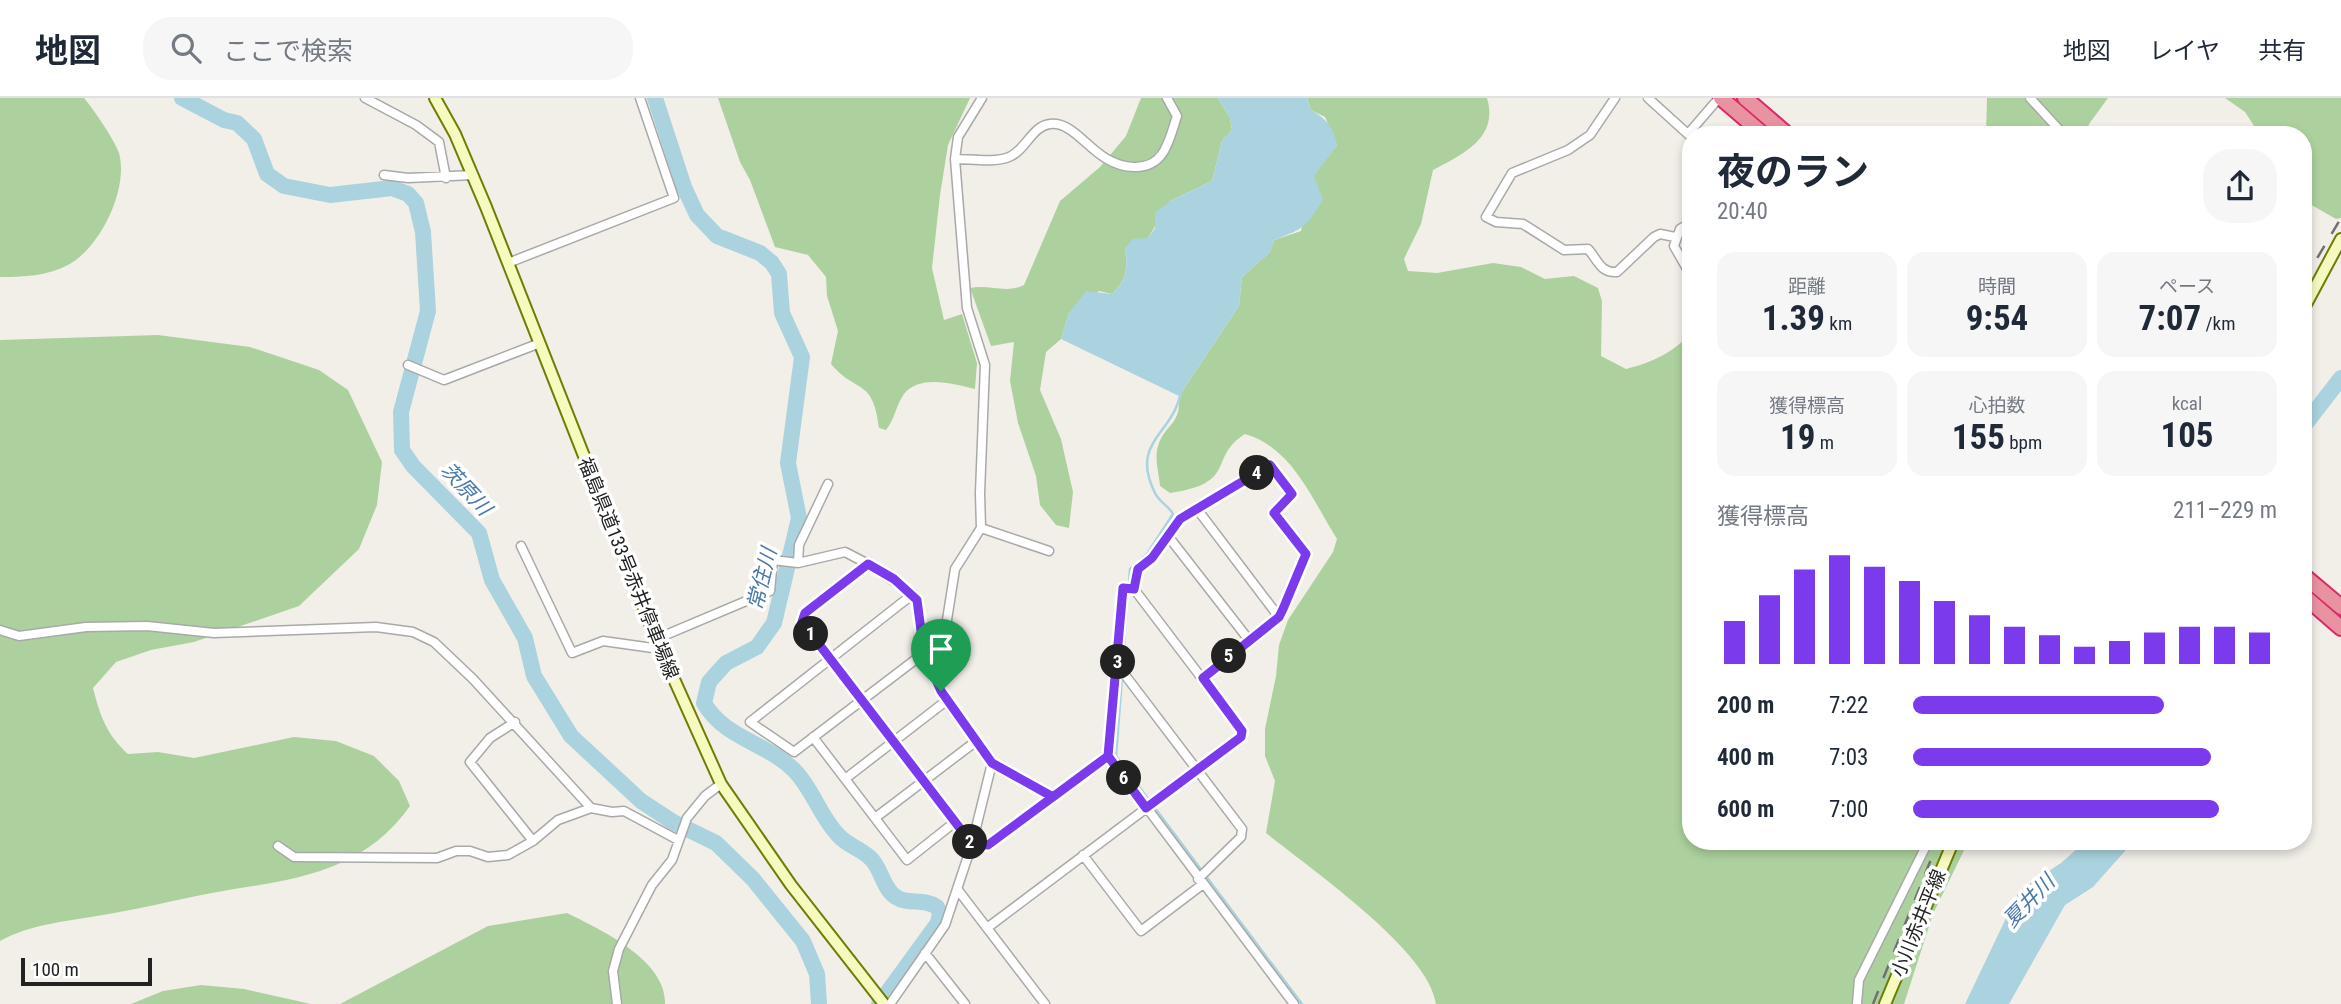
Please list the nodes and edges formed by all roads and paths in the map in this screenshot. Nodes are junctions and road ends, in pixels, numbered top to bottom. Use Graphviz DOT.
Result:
graph roads {
  1 [pos="365,98"];
  2 [pos="435,98"];
  3 [pos="640,98"];
  4 [pos="982,98"];
  5 [pos="1167,98"];
  6 [pos="1615,98"];
  7 [pos="1648,98"];
  8 [pos="1720,98"];
  9 [pos="1745,98"];
  10 [pos="2030,98"];
  11 [pos="1682,126"];
  12 [pos="1696,126"];
  13 [pos="1753,126"];
  14 [pos="1778,126"];
  15 [pos="2056,126"];
  16 [pos="955,159"];
  17 [pos="384,175"];
  18 [pos="472,175"];
  19 [pos="446,178"];
  20 [pos="1682,228"];
  21 [pos="1675,237"];
  22 [pos="2341,239"];
  23 [pos="1682,260"];
  24 [pos="508,263"];
  25 [pos="2312,293"];
  26 [pos="540,343"];
  27 [pos="408,365"];
  28 [pos="828,484"];
  29 [pos="1197,509"];
  30 [pos="981,528"];
  31 [pos="1168,536"];
  32 [pos="520,546"];
  33 [pos="1049,551"];
  34 [pos="796,563"];
  35 [pos="868,564"];
  36 [pos="2312,583"];
  37 [pos="1130,589"];
  38 [pos="913,594"];
  39 [pos="2312,603"];
  40 [pos="2341,607"];
  41 [pos="1279,617"];
  42 [pos="2341,628"];
  43 [pos="0,630"];
  44 [pos="1249,640"];
  45 [pos="658,644"];
  46 [pos="924,653"];
  47 [pos="831,659"];
  48 [pos="1121,674"];
  49 [pos="1203,678"];
  50 [pos="941,691"];
  51 [pos="862,700"];
  52 [pos="946,701"];
  53 [pos="515,722"];
  54 [pos="813,737"];
  55 [pos="894,741"];
  56 [pos="975,742"];
  57 [pos="1108,756"];
  58 [pos="992,763"];
  59 [pos="1197,770"];
  60 [pos="845,779"];
  61 [pos="924,781"];
  62 [pos="721,784"];
  63 [pos="1053,797"];
  64 [pos="1150,805"];
  65 [pos="591,808"];
  66 [pos="875,818"];
  67 [pos="955,822"];
  68 [pos="678,838"];
  69 [pos="533,841"];
  70 [pos="972,844"];
  71 [pos="278,846"];
  72 [pos="1924,850"];
  73 [pos="1950,850"];
  74 [pos="1083,855"];
  75 [pos="1203,877"];
  76 [pos="958,890"];
  77 [pos="987,928"];
  78 [pos="925,953"];
  79 [pos="881,1001"];
  80 [pos="617,1004"];
  81 [pos="890,1004"];
  82 [pos="965,1004"];
  83 [pos="1045,1004"];
  84 [pos="1294,1004"];
  85 [pos="1857,1004"];
  86 [pos="1885,1004"];
  1 -- 19 [label="street"];
  2 -- 18 [label="main road, 福島県道133号赤井停車場線"];
  3 -- 24 [label="street"];
  4 -- 16 [label="street"];
  5 -- 16 [label="street"];
  6 -- 21 [label="street"];
  7 -- 11 [label="street"];
  8 -- 12 [label="street"];
  8 -- 13 [label="highway"];
  9 -- 14 [label="highway"];
  10 -- 15 [label="street"];
  16 -- 30 [label="street"];
  17 -- 19 [label="street"];
  18 -- 19 [label="street"];
  18 -- 24 [label="main road, 福島県道133号赤井停車場線"];
  20 -- 21 [label="street"];
  21 -- 23 [label="street"];
  22 -- 25 [label="main road"];
  24 -- 26 [label="main road, 福島県道133号赤井停車場線"];
  26 -- 27 [label="street"];
  26 -- 45 [label="main road, 福島県道133号赤井停車場線"];
  28 -- 34 [label="street"];
  29 -- 31 [label="street"];
  29 -- 41 [label="street"];
  29 -- 41 [label="street"];
  30 -- 33 [label="street"];
  30 -- 50 [label="street"];
  31 -- 37 [label="street"];
  31 -- 44 [label="street"];
  32 -- 45 [label="street"];
  34 -- 35 [label="street"];
  34 -- 45 [label="street"];
  35 -- 38 [label="street"];
  35 -- 47 [label="street"];
  36 -- 40 [label="highway"];
  37 -- 48 [label="street"];
  37 -- 49 [label="street"];
  38 -- 46 [label="street"];
  38 -- 47 [label="street"];
  39 -- 42 [label="highway"];
  41 -- 44 [label="street"];
  43 -- 53 [label="street"];
  44 -- 49 [label="street"];
  45 -- 62 [label="main road, 福島県道133号赤井停車場線"];
  46 -- 50 [label="street"];
  46 -- 51 [label="street"];
  47 -- 51 [label="street"];
  47 -- 54 [label="street"];
  48 -- 57 [label="street"];
  48 -- 59 [label="street"];
  49 -- 59 [label="street"];
  50 -- 52 [label="street"];
  51 -- 54 [label="street"];
  51 -- 55 [label="street"];
  52 -- 55 [label="street"];
  52 -- 56 [label="street"];
  53 -- 65 [label="street"];
  53 -- 69 [label="street"];
  54 -- 60 [label="street"];
  55 -- 60 [label="street"];
  55 -- 61 [label="street"];
  56 -- 58 [label="street"];
  56 -- 61 [label="street"];
  57 -- 63 [label="street"];
  57 -- 64 [label="street"];
  58 -- 63 [label="street"];
  58 -- 70 [label="street"];
  59 -- 64 [label="street"];
  59 -- 75 [label="street"];
  60 -- 66 [label="street"];
  61 -- 66 [label="street"];
  61 -- 67 [label="street"];
  62 -- 68 [label="street"];
  62 -- 79 [label="main road, 福島県道133号赤井停車場線"];
  63 -- 70 [label="street"];
  64 -- 74 [label="street"];
  64 -- 75 [label="street"];
  65 -- 68 [label="street"];
  65 -- 69 [label="street"];
  66 -- 67 [label="street"];
  67 -- 70 [label="street"];
  68 -- 80 [label="street"];
  69 -- 71 [label="street"];
  70 -- 76 [label="street"];
  72 -- 85 [label="street"];
  73 -- 86 [label="main road, 小川赤井平線"];
  74 -- 75 [label="street"];
  74 -- 77 [label="street"];
  75 -- 84 [label="street"];
  76 -- 77 [label="street"];
  76 -- 78 [label="street"];
  77 -- 83 [label="street"];
  78 -- 81 [label="street"];
  78 -- 82 [label="street"];
}
